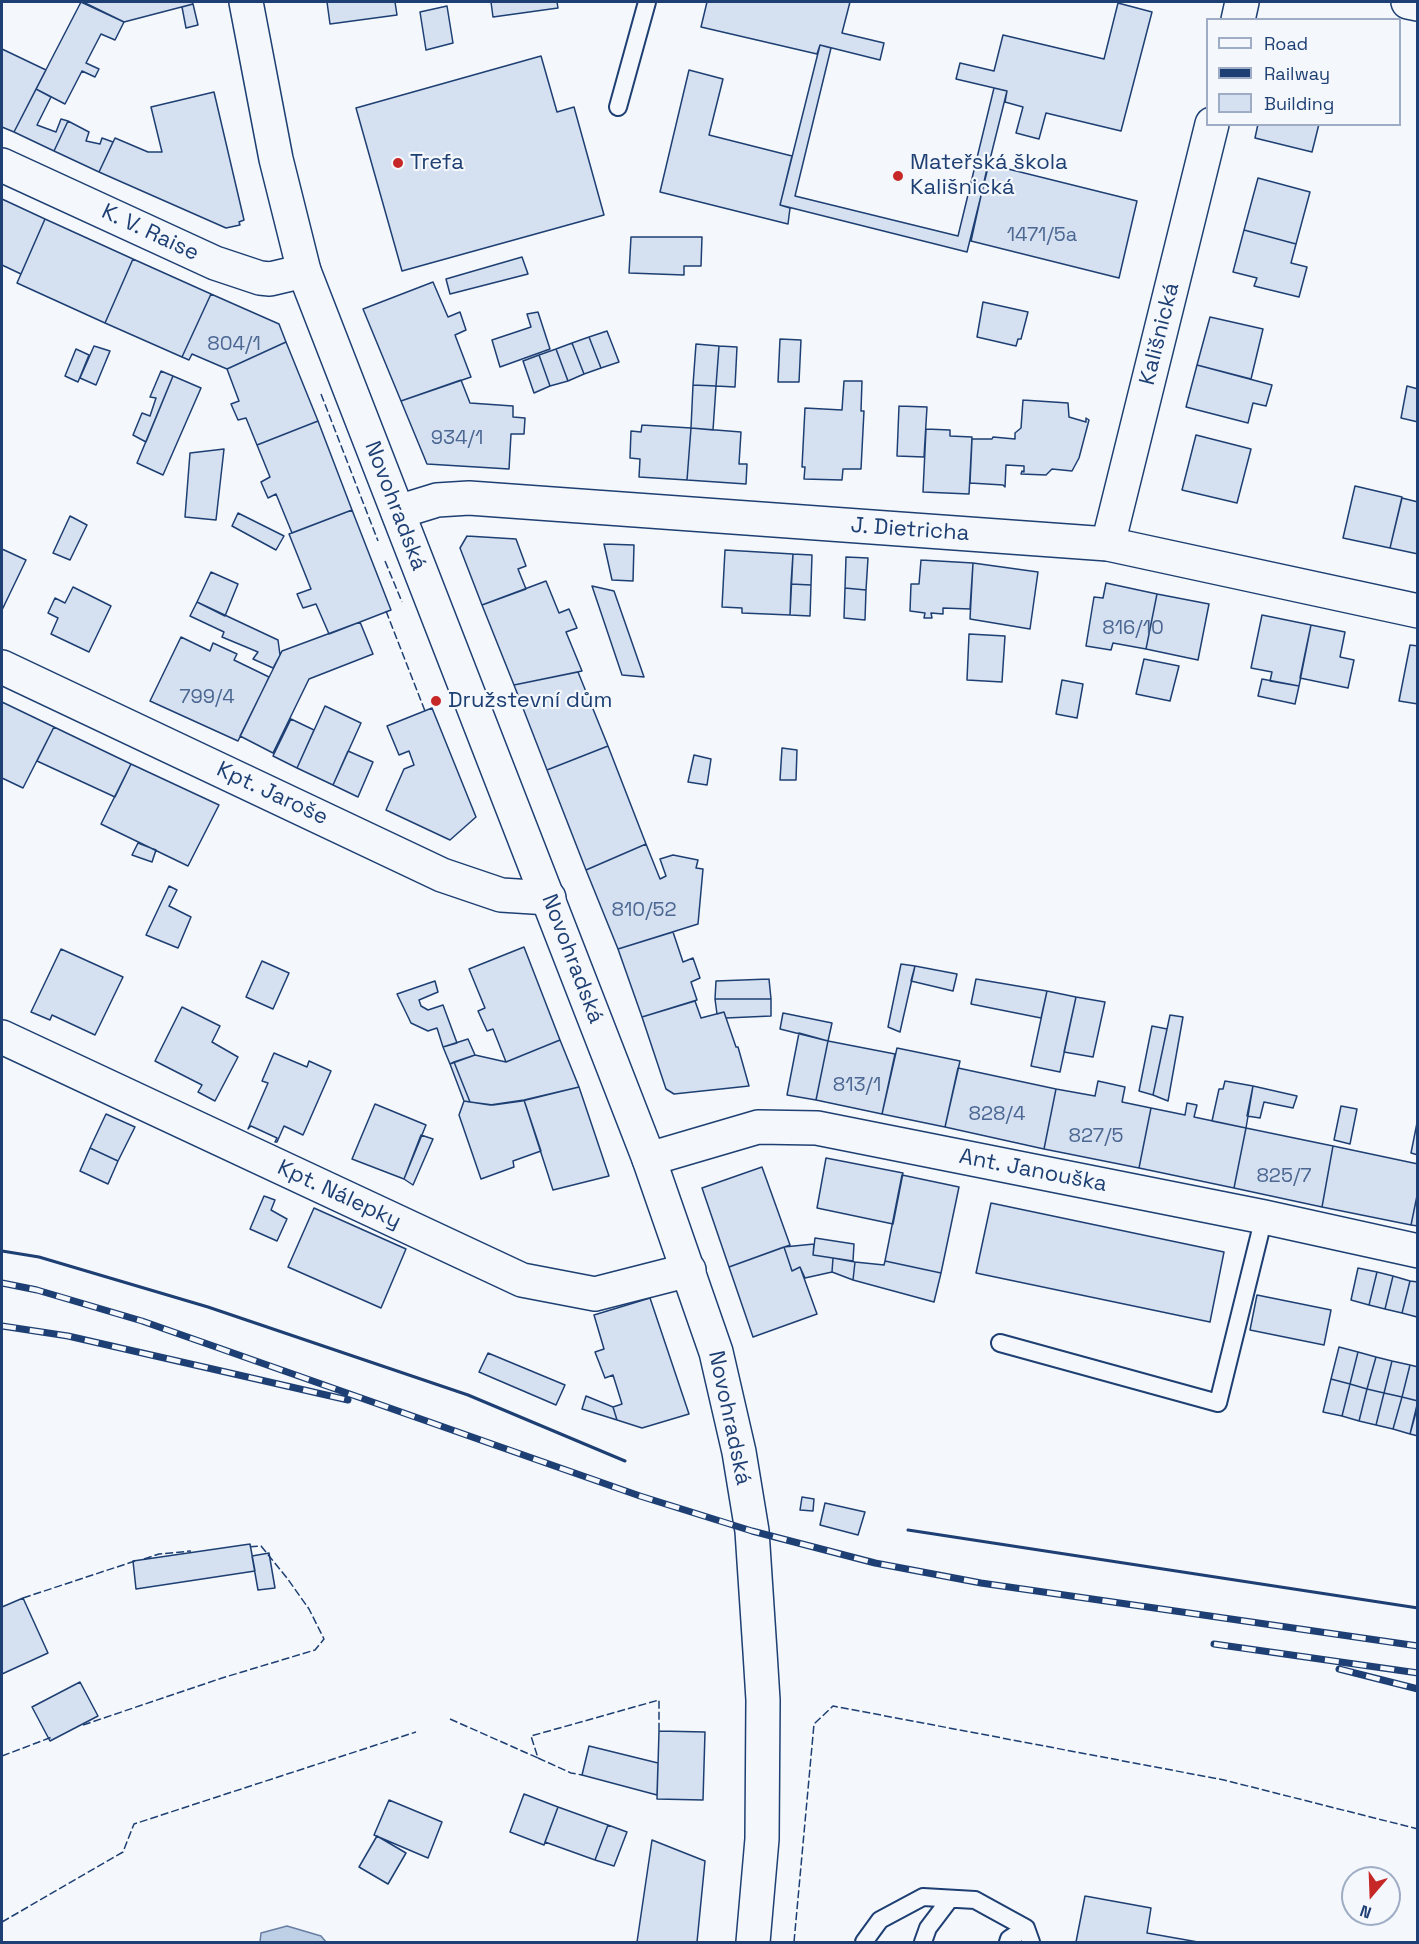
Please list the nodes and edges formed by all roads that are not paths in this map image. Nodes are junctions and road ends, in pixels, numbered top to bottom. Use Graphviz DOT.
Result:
graph roads {
  1 [pos="246,2"];
  2 [pos="647,2"];
  3 [pos="1242,2"];
  4 [pos="1408,2"];
  5 [pos="1418,4"];
  6 [pos="1238,18"];
  7 [pos="618,107"];
  8 [pos="1212,126"];
  9 [pos="2,165"];
  10 [pos="304,271"];
  11 [pos="398,512"];
  12 [pos="1108,544"];
  13 [pos="1418,611"];
  14 [pos="2,667"];
  15 [pos="549,898"];
  16 [pos="2,1037"];
  17 [pos="649,1159"];
  18 [pos="1264,1217"];
  19 [pos="1418,1251"];
  20 [pos="689,1270"];
  21 [pos="1000,1343"];
  22 [pos="950,1899"];
  23 [pos="1029,1935"];
  24 [pos="753,1942"];
  25 [pos="864,1942"];
  26 [pos="923,1942"];
  27 [pos="1008,1942"];
  1 -- 10 [label="street, Novohradská"];
  2 -- 7 [label="lane"];
  3 -- 6 [label="street"];
  4 -- 5 [label="street"];
  8 -- 12 [label="street, Kališnická"];
  9 -- 10 [label="street, K. V. Raise"];
  10 -- 11 [label="street, Novohradská"];
  11 -- 12 [label="street, J. Dietricha"];
  11 -- 15 [label="street, Novohradská"];
  12 -- 13 [label="street, J. Dietricha"];
  14 -- 15 [label="street, Kpt. Jaroše"];
  15 -- 17 [label="street, Novohradská"];
  16 -- 20 [label="street, Kpt. Nálepky"];
  17 -- 18 [label="street, Ant. Janouška"];
  17 -- 20 [label="street, Novohradská"];
  18 -- 19 [label="street, Ant. Janouška"];
  18 -- 21 [label="lane"];
  20 -- 24 [label="street, Novohradská"];
  22 -- 23 [label="lane"];
  22 -- 25 [label="lane"];
  22 -- 26 [label="lane"];
  23 -- 27 [label="lane"];
}
